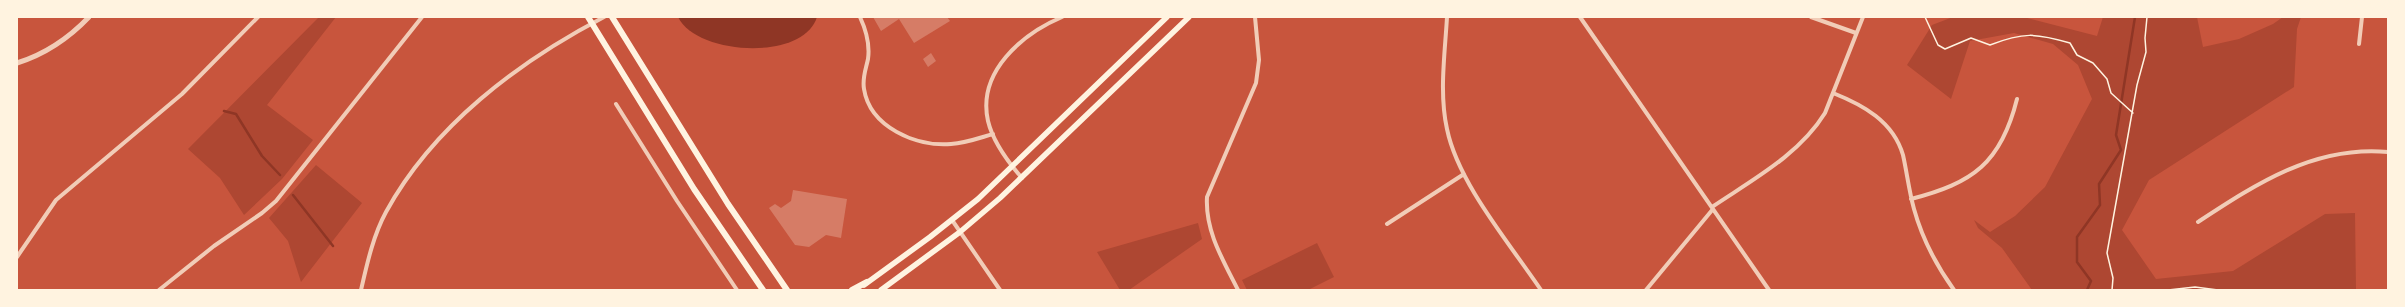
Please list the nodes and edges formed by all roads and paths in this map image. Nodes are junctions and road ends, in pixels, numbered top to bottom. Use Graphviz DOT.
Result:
graph roads {
  1 [pos="89,17"];
  2 [pos="258,17"];
  3 [pos="422,17"];
  4 [pos="588,17"];
  5 [pos="604,17"];
  6 [pos="612,17"];
  7 [pos="860,17"];
  8 [pos="1062,17"];
  9 [pos="1167,17"];
  10 [pos="1189,17"];
  11 [pos="1255,17"];
  12 [pos="1447,17"];
  13 [pos="1580,17"];
  14 [pos="1811,17"];
  15 [pos="1863,17"];
  16 [pos="1925,17"];
  17 [pos="2147,17"];
  18 [pos="2362,17"];
  19 [pos="592,24"];
  20 [pos="1856,33"];
  21 [pos="2359,44"];
  22 [pos="17,63"];
  23 [pos="1833,93"];
  24 [pos="2017,99"];
  25 [pos="616,104"];
  26 [pos="2133,113"];
  27 [pos="993,134"];
  28 [pos="2388,152"];
  29 [pos="1012,167"];
  30 [pos="1464,174"];
  31 [pos="1022,178"];
  32 [pos="1911,199"];
  33 [pos="1712,208"];
  34 [pos="952,220"];
  35 [pos="2198,222"];
  36 [pos="1387,224"];
  37 [pos="960,232"];
  38 [pos="17,257"];
  39 [pos="777,276"];
  40 [pos="867,282"];
  41 [pos="159,290"];
  42 [pos="361,290"];
  43 [pos="736,290"];
  44 [pos="763,290"];
  45 [pos="787,290"];
  46 [pos="792,290"];
  47 [pos="852,290"];
  48 [pos="856,290"];
  49 [pos="881,290"];
  50 [pos="1000,290"];
  51 [pos="1238,290"];
  52 [pos="1541,290"];
  53 [pos="1646,290"];
  54 [pos="1769,290"];
  55 [pos="1954,290"];
  56 [pos="2112,290"];
  57 [pos="2168,290"];
  58 [pos="2218,290"];
  1 -- 22 [label="street"];
  2 -- 38 [label="street"];
  3 -- 41 [label="street"];
  4 -- 19 [label="main road"];
  5 -- 19 [label="street"];
  6 -- 39 [label="main road"];
  7 -- 27 [label="street"];
  8 -- 27 [label="street"];
  9 -- 29 [label="main road"];
  10 -- 31 [label="main road"];
  11 -- 51 [label="street"];
  12 -- 30 [label="street"];
  13 -- 33 [label="street"];
  14 -- 20 [label="street"];
  15 -- 20 [label="street"];
  16 -- 26 [label="path"];
  17 -- 26 [label="path"];
  18 -- 21 [label="street"];
  19 -- 42 [label="street"];
  19 -- 44 [label="main road"];
  20 -- 23 [label="street"];
  23 -- 32 [label="street"];
  23 -- 33 [label="street"];
  24 -- 32 [label="street"];
  25 -- 43 [label="street"];
  26 -- 56 [label="path"];
  27 -- 29 [label="street"];
  28 -- 35 [label="street"];
  29 -- 31 [label="street"];
  29 -- 34 [label="main road"];
  30 -- 36 [label="street"];
  30 -- 52 [label="street"];
  31 -- 37 [label="main road"];
  32 -- 55 [label="street"];
  33 -- 53 [label="street"];
  33 -- 54 [label="street"];
  34 -- 37 [label="street"];
  34 -- 40 [label="main road"];
  37 -- 49 [label="main road"];
  37 -- 50 [label="street"];
  39 -- 45 [label="main road"];
  39 -- 46 [label="main road"];
  40 -- 47 [label="main road"];
  40 -- 48 [label="main road"];
  57 -- 58 [label="path"];
}
